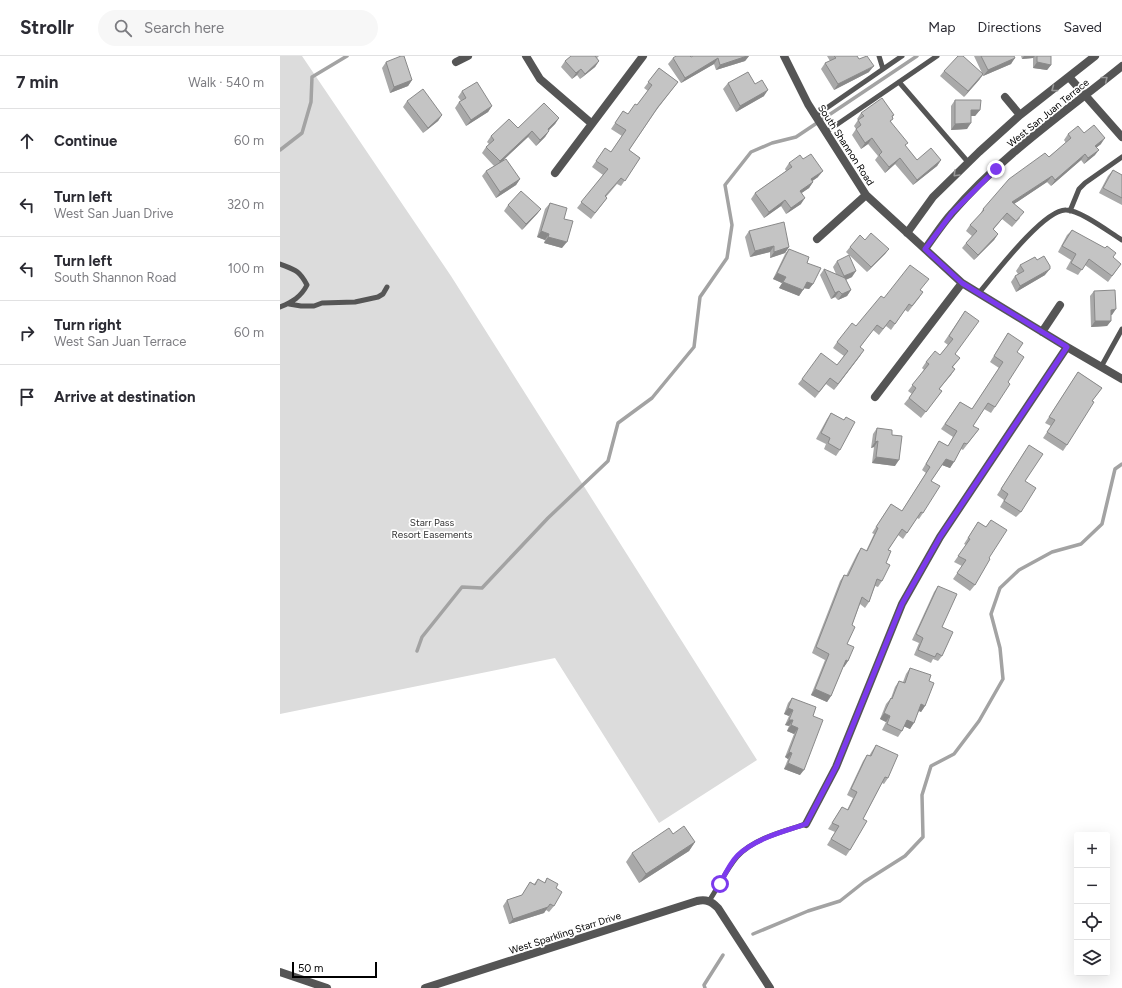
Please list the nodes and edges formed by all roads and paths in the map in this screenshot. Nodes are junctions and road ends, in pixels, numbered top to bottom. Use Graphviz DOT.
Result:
graph roads {
  1 [pos="468,56"];
  2 [pos="526,56"];
  3 [pos="643,56"];
  4 [pos="784,56"];
  5 [pos="879,56"];
  6 [pos="902,56"];
  7 [pos="938,56"];
  8 [pos="1095,56"];
  9 [pos="456,62"];
  10 [pos="1122,66"];
  11 [pos="883,69"];
  12 [pos="1069,78"];
  13 [pos="899,82"];
  14 [pos="1085,96"];
  15 [pos="1005,97"];
  16 [pos="1020,115"];
  17 [pos="816,116"];
  18 [pos="591,124"];
  19 [pos="826,132"];
  20 [pos="1122,137"];
  21 [pos="1122,156"];
  22 [pos="968,162"];
  23 [pos="555,173"];
  24 [pos="866,195"];
  25 [pos="1070,211"];
  26 [pos="907,233"];
  27 [pos="817,239"];
  28 [pos="1122,240"];
  29 [pos="925,249"];
  30 [pos="280,264"];
  31 [pos="962,283"];
  32 [pos="387,287"];
  33 [pos="979,293"];
  34 [pos="289,304"];
  35 [pos="1060,305"];
  36 [pos="280,307"];
  37 [pos="1122,329"];
  38 [pos="1042,332"];
  39 [pos="1067,347"];
  40 [pos="1101,367"];
  41 [pos="1122,379"];
  42 [pos="875,397"];
  43 [pos="806,824"];
  44 [pos="710,902"];
  45 [pos="280,972"];
  46 [pos="327,988"];
  47 [pos="425,988"];
  48 [pos="770,988"];
  1 -- 9 [label="street"];
  2 -- 18 [label="street"];
  3 -- 18 [label="street"];
  4 -- 17 [label="street, South Shannon Road"];
  5 -- 11 [label="lane"];
  6 -- 11 [label="lane"];
  7 -- 13 [label="lane"];
  8 -- 12 [label="street, West San Juan Terrace"];
  14 -- 10 [label="street, West San Juan Terrace, one-way"];
  11 -- 17 [label="lane"];
  12 -- 14 [label="street"];
  12 -- 16 [label="street, West San Juan Terrace, one-way"];
  13 -- 19 [label="lane"];
  13 -- 22 [label="lane"];
  14 -- 20 [label="street"];
  14 -- 29 [label="street, West San Juan Terrace"];
  15 -- 16 [label="street, West San Juan Terrace"];
  16 -- 22 [label="street, West San Juan Terrace"];
  17 -- 19 [label="street, South Shannon Road"];
  18 -- 23 [label="street"];
  19 -- 24 [label="street, South Shannon Road"];
  21 -- 25 [label="lane"];
  22 -- 26 [label="street, West San Juan Terrace, one-way"];
  24 -- 26 [label="street, South Shannon Road"];
  24 -- 27 [label="street"];
  25 -- 28 [label="lane"];
  25 -- 33 [label="lane"];
  26 -- 29 [label="street, South Shannon Road"];
  29 -- 31 [label="street, South Shannon Road"];
  30 -- 34 [label="lane"];
  31 -- 33 [label="street, South Shannon Road"];
  31 -- 42 [label="street"];
  32 -- 34 [label="lane"];
  33 -- 38 [label="street, South Shannon Road"];
  34 -- 36 [label="lane"];
  35 -- 38 [label="street"];
  37 -- 40 [label="lane"];
  38 -- 39 [label="street, South Shannon Road"];
  39 -- 40 [label="street, South Shannon Road"];
  39 -- 43 [label="street"];
  40 -- 41 [label="street, South Shannon Road"];
  43 -- 44 [label="lane"];
  44 -- 47 [label="street, West Sparkling Starr Drive"];
  44 -- 48 [label="street"];
  45 -- 46 [label="street"];
}
